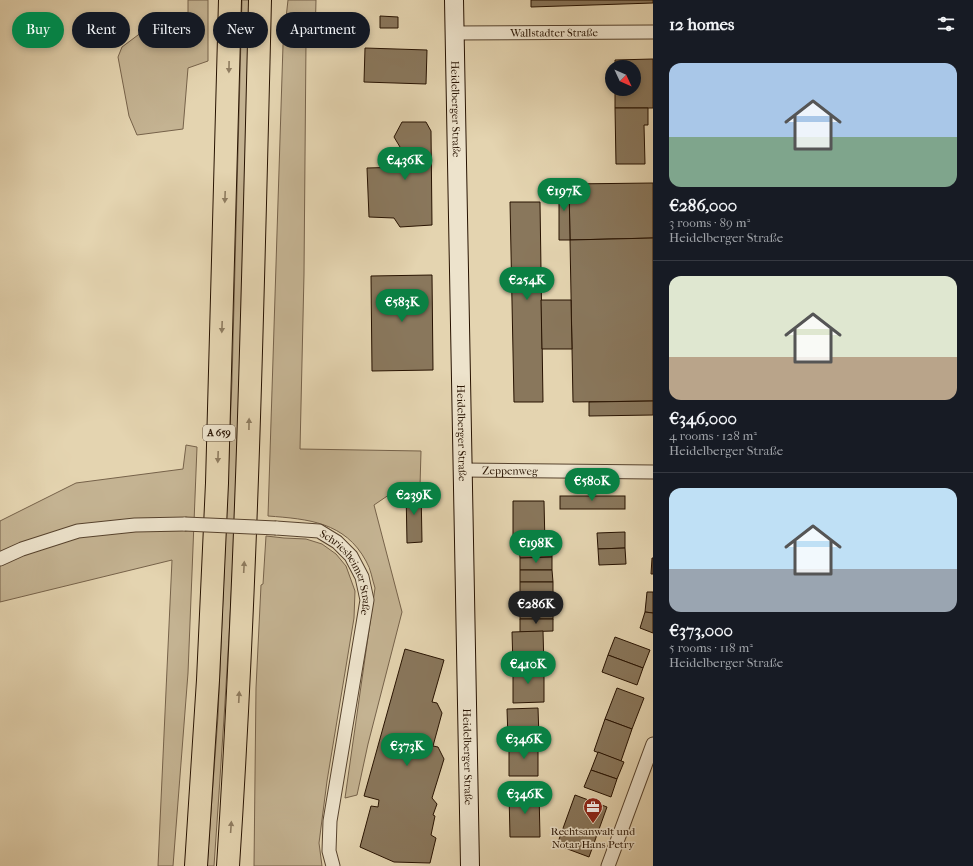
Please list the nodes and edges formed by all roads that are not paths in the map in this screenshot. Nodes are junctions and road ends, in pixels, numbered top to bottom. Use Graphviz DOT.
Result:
graph roads {
  1 [pos="230,0"];
  2 [pos="260,0"];
  3 [pos="454,0"];
  4 [pos="653,32"];
  5 [pos="454,34"];
  6 [pos="463,470"];
  7 [pos="653,472"];
  8 [pos="0,559"];
  9 [pos="653,744"];
  10 [pos="196,866"];
  11 [pos="228,866"];
  12 [pos="333,866"];
  13 [pos="470,866"];
  14 [pos="608,866"];
  1 -- 10 [label="highway, A 659, one-way"];
  11 -- 2 [label="highway, A 659, one-way"];
  3 -- 5 [label="street, Heidelberger Straße"];
  4 -- 5 [label="street, Wallstadter Straße"];
  5 -- 6 [label="street, Heidelberger Straße"];
  6 -- 7 [label="street, Zeppenweg"];
  6 -- 13 [label="street, Heidelberger Straße"];
  8 -- 12 [label="street, Schriesheimer Straße, bridge"];
  9 -- 14 [label="street"];
}
